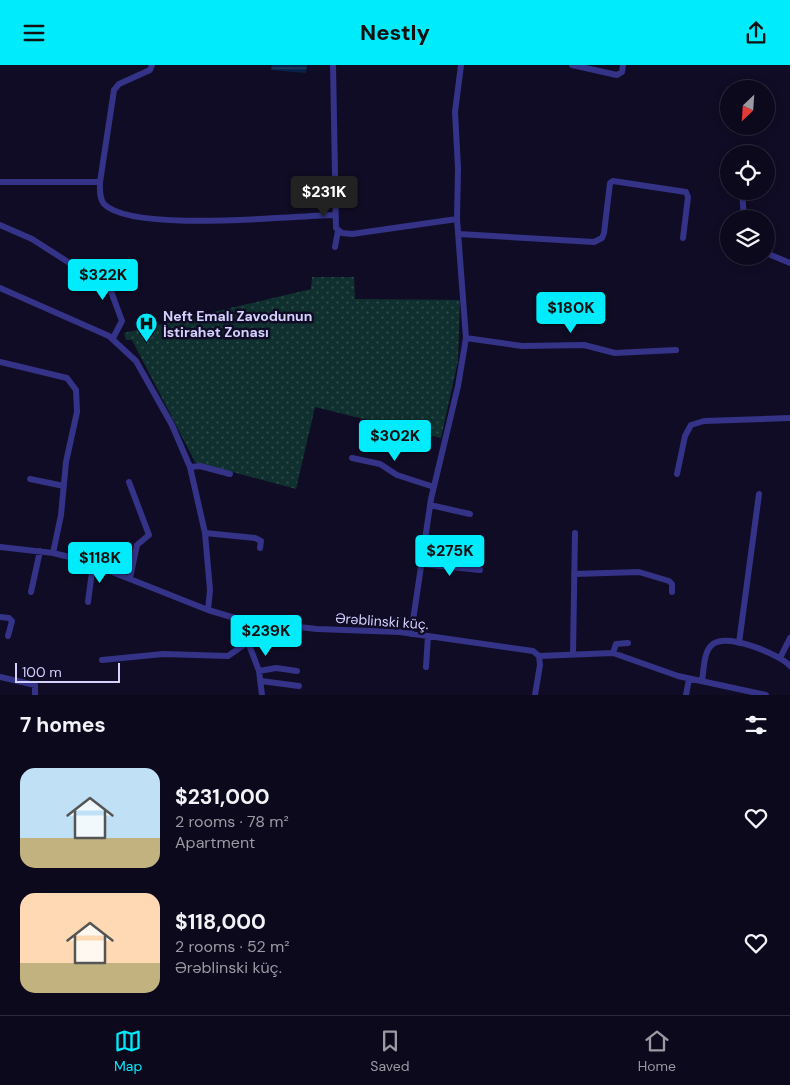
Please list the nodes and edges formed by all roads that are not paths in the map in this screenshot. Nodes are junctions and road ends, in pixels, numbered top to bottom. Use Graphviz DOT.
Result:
graph roads {
  1 [pos="152,65"];
  2 [pos="333,65"];
  3 [pos="461,65"];
  4 [pos="572,65"];
  5 [pos="623,65"];
  6 [pos="0,182"];
  7 [pos="100,182"];
  8 [pos="334,215"];
  9 [pos="457,219"];
  10 [pos="0,225"];
  11 [pos="338,231"];
  12 [pos="459,234"];
  13 [pos="683,237"];
  14 [pos="335,247"];
  15 [pos="775,257"];
  16 [pos="68,262"];
  17 [pos="790,263"];
  18 [pos="109,266"];
  19 [pos="0,288"];
  20 [pos="114,339"];
  21 [pos="466,339"];
  22 [pos="676,350"];
  23 [pos="0,362"];
  24 [pos="790,418"];
  25 [pos="352,458"];
  26 [pos="190,467"];
  27 [pos="677,474"];
  28 [pos="230,475"];
  29 [pos="30,479"];
  30 [pos="129,482"];
  31 [pos="64,486"];
  32 [pos="434,487"];
  33 [pos="759,494"];
  34 [pos="430,505"];
  35 [pos="470,514"];
  36 [pos="205,533"];
  37 [pos="575,533"];
  38 [pos="0,547"];
  39 [pos="260,548"];
  40 [pos="40,551"];
  41 [pos="53,553"];
  42 [pos="92,564"];
  43 [pos="422,564"];
  44 [pos="480,570"];
  45 [pos="574,574"];
  46 [pos="130,578"];
  47 [pos="32,592"];
  48 [pos="672,592"];
  49 [pos="88,602"];
  50 [pos="208,610"];
  51 [pos="0,617"];
  52 [pos="244,621"];
  53 [pos="411,634"];
  54 [pos="8,636"];
  55 [pos="428,636"];
  56 [pos="790,638"];
  57 [pos="248,642"];
  58 [pos="628,643"];
  59 [pos="739,643"];
  60 [pos="613,653"];
  61 [pos="573,654"];
  62 [pos="539,655"];
  63 [pos="780,657"];
  64 [pos="102,660"];
  65 [pos="426,667"];
  66 [pos="790,667"];
  67 [pos="259,671"];
  68 [pos="297,671"];
  69 [pos="0,677"];
  70 [pos="689,679"];
  71 [pos="261,681"];
  72 [pos="702,681"];
  73 [pos="299,686"];
  74 [pos="34,695"];
  75 [pos="262,695"];
  76 [pos="535,695"];
  77 [pos="686,695"];
  78 [pos="766,695"];
  1 -- 7 [label="street"];
  2 -- 8 [label="street"];
  3 -- 9 [label="street"];
  4 -- 5 [label="street"];
  6 -- 7 [label="street"];
  7 -- 8 [label="street"];
  8 -- 11 [label="street"];
  9 -- 11 [label="street"];
  9 -- 12 [label="street"];
  10 -- 16 [label="street"];
  11 -- 14 [label="street"];
  12 -- 13 [label="street"];
  12 -- 21 [label="street"];
  15 -- 17 [label="street"];
  18 -- 20 [label="street"];
  19 -- 20 [label="street"];
  20 -- 26 [label="street"];
  21 -- 22 [label="street"];
  21 -- 32 [label="street"];
  23 -- 31 [label="street"];
  24 -- 27 [label="street"];
  25 -- 32 [label="street"];
  26 -- 28 [label="street"];
  26 -- 36 [label="street"];
  29 -- 31 [label="street"];
  30 -- 46 [label="street"];
  31 -- 41 [label="street"];
  32 -- 34 [label="street"];
  33 -- 59 [label="street"];
  34 -- 35 [label="street"];
  34 -- 43 [label="street"];
  36 -- 39 [label="street"];
  36 -- 50 [label="street"];
  37 -- 45 [label="street"];
  38 -- 40 [label="street, Ərəblinski küç."];
  40 -- 41 [label="street, Ərəblinski küç."];
  40 -- 47 [label="street"];
  41 -- 42 [label="street, Ərəblinski küç."];
  42 -- 46 [label="street, Ərəblinski küç."];
  42 -- 49 [label="street"];
  43 -- 44 [label="street"];
  43 -- 53 [label="street"];
  45 -- 48 [label="street"];
  45 -- 61 [label="street"];
  46 -- 50 [label="street, Ərəblinski küç."];
  50 -- 52 [label="street, Ərəblinski küç."];
  51 -- 54 [label="street"];
  52 -- 53 [label="street, Ərəblinski küç."];
  52 -- 57 [label="street"];
  53 -- 55 [label="street, Ərəblinski küç."];
  55 -- 62 [label="street, Ərəblinski küç."];
  55 -- 65 [label="street"];
  56 -- 63 [label="street"];
  57 -- 64 [label="street"];
  57 -- 67 [label="street"];
  58 -- 60 [label="street"];
  59 -- 63 [label="street"];
  59 -- 72 [label="street"];
  60 -- 61 [label="street, Ərəblinski küç."];
  60 -- 70 [label="street, Ərəblinski küç."];
  61 -- 62 [label="street, Ərəblinski küç."];
  62 -- 76 [label="street"];
  63 -- 66 [label="street"];
  67 -- 68 [label="street"];
  67 -- 71 [label="street"];
  69 -- 74 [label="street"];
  70 -- 72 [label="street, Ərəblinski küç."];
  70 -- 77 [label="street"];
  71 -- 73 [label="street"];
  71 -- 75 [label="street"];
  72 -- 78 [label="street, Ərəblinski küç."];
}
